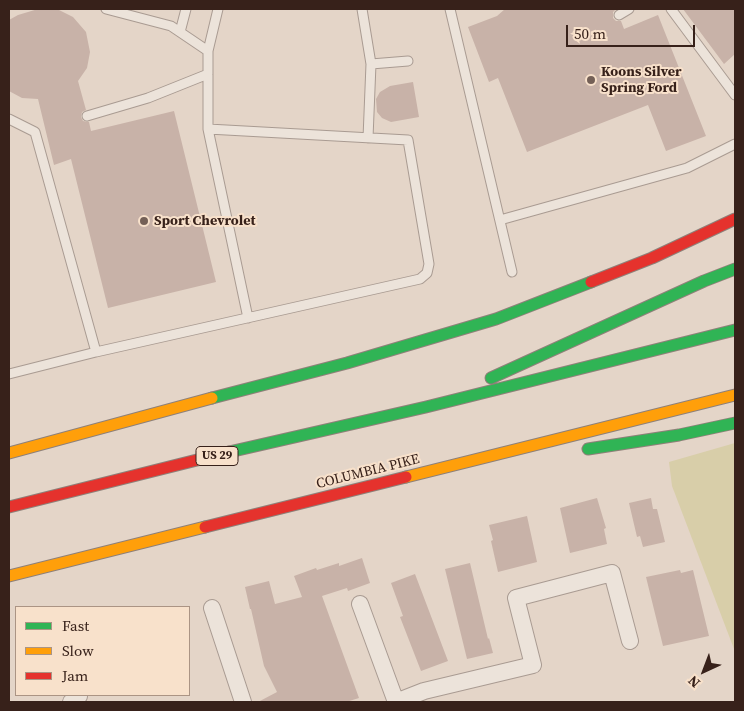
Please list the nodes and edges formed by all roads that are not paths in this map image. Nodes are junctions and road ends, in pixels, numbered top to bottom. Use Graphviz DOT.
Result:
graph roads {
  1 [pos="106,9"];
  2 [pos="186,9"];
  3 [pos="218,9"];
  4 [pos="362,9"];
  5 [pos="629,9"];
  6 [pos="671,9"];
  7 [pos="454,10"];
  8 [pos="619,15"];
  9 [pos="180,32"];
  10 [pos="208,51"];
  11 [pos="408,61"];
  12 [pos="370,64"];
  13 [pos="208,74"];
  14 [pos="735,95"];
  15 [pos="87,116"];
  16 [pos="9,119"];
  17 [pos="45,128"];
  18 [pos="208,129"];
  19 [pos="35,132"];
  20 [pos="368,138"];
  21 [pos="735,144"];
  22 [pos="735,219"];
  23 [pos="500,220"];
  24 [pos="735,269"];
  25 [pos="512,272"];
  26 [pos="248,318"];
  27 [pos="735,330"];
  28 [pos="96,352"];
  29 [pos="9,374"];
  30 [pos="735,395"];
  31 [pos="214,397"];
  32 [pos="426,408"];
  33 [pos="77,423"];
  34 [pos="735,423"];
  35 [pos="581,450"];
  36 [pos="9,453"];
  37 [pos="532,458"];
  38 [pos="413,476"];
  39 [pos="9,507"];
  40 [pos="9,576"];
  41 [pos="360,604"];
  42 [pos="212,608"];
  43 [pos="630,642"];
  44 [pos="243,702"];
  45 [pos="396,702"];
  1 -- 9 [label="lane"];
  2 -- 9 [label="lane"];
  3 -- 10 [label="lane"];
  4 -- 12 [label="lane"];
  5 -- 8 [label="lane"];
  6 -- 14 [label="lane"];
  7 -- 23 [label="lane"];
  9 -- 10 [label="lane"];
  10 -- 13 [label="lane"];
  11 -- 12 [label="lane"];
  12 -- 20 [label="lane"];
  13 -- 15 [label="lane"];
  13 -- 18 [label="lane"];
  16 -- 19 [label="lane"];
  17 -- 19 [label="lane"];
  18 -- 20 [label="lane"];
  18 -- 26 [label="lane"];
  19 -- 28 [label="lane"];
  20 -- 26 [label="lane"];
  21 -- 23 [label="lane"];
  22 -- 31 [label="highway"];
  23 -- 25 [label="lane"];
  24 -- 32 [label="highway"];
  26 -- 28 [label="lane"];
  27 -- 32 [label="highway, US 29"];
  28 -- 29 [label="lane"];
  30 -- 38 [label="highway, COLUMBIA PIKE"];
  31 -- 33 [label="highway"];
  31 -- 36 [label="highway"];
  32 -- 39 [label="highway, US 29"];
  34 -- 35 [label="highway"];
  37 -- 38 [label="highway"];
  38 -- 40 [label="highway, COLUMBIA PIKE"];
  41 -- 45 [label="street"];
  42 -- 44 [label="street"];
  43 -- 45 [label="street"];
}
